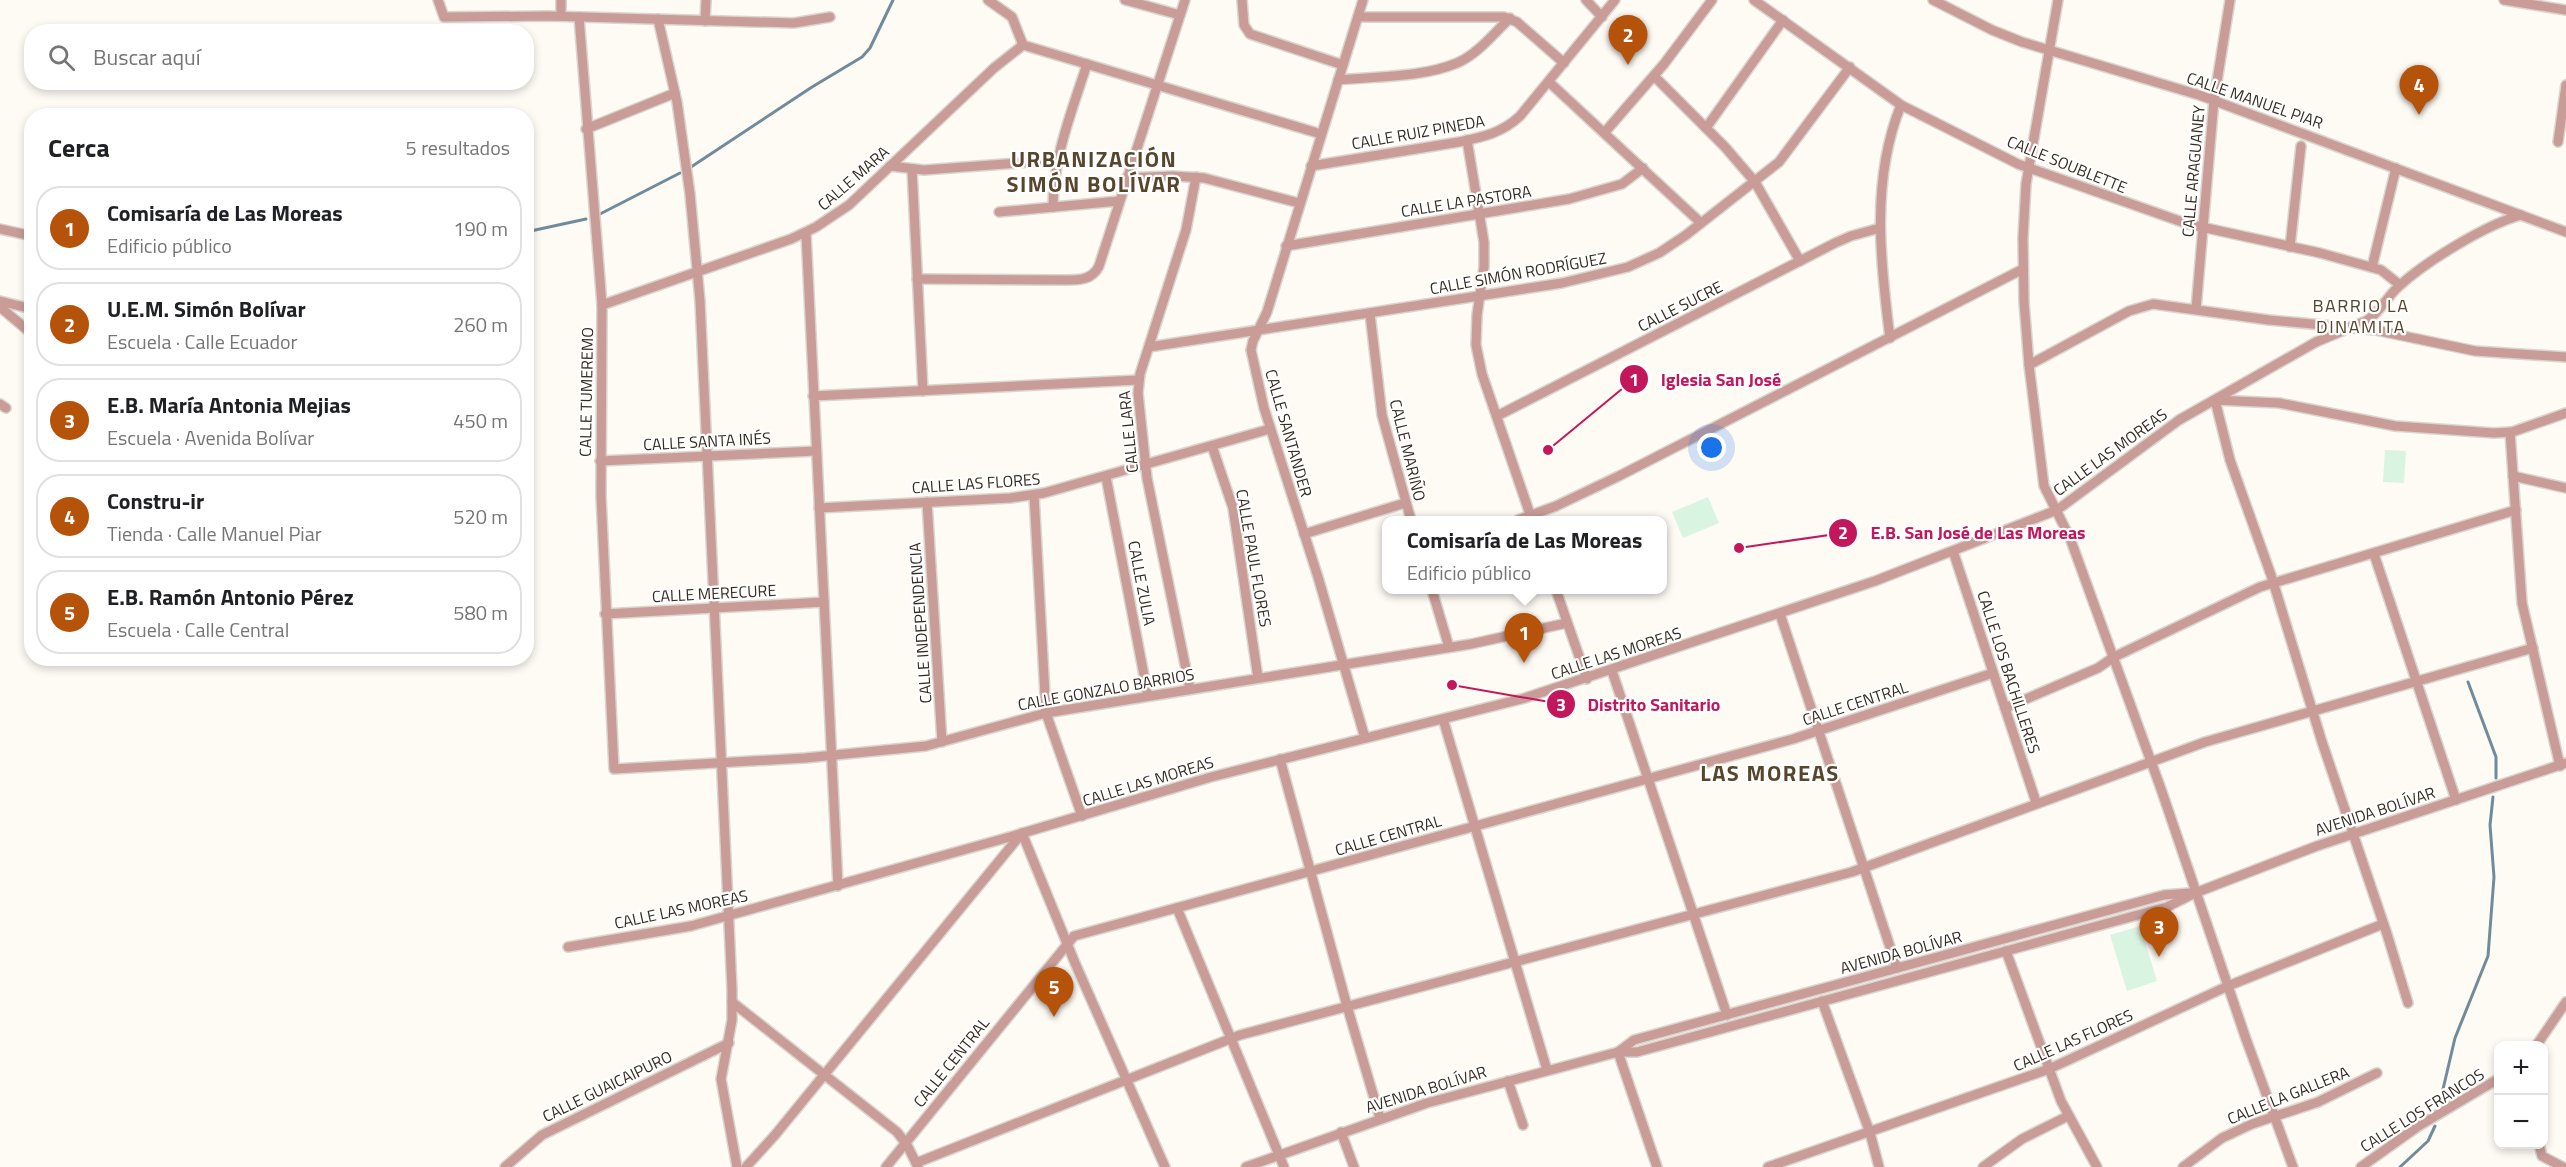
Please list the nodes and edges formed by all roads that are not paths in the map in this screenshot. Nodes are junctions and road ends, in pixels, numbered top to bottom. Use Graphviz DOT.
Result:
graph roads {
  1 [pos="438,0"];
  2 [pos="561,0"];
  3 [pos="706,0"];
  4 [pos="988,0"];
  5 [pos="1125,0"];
  6 [pos="1185,0"];
  7 [pos="1242,0"];
  8 [pos="1363,0"];
  9 [pos="1587,0"];
  10 [pos="1615,0"];
  11 [pos="1712,0"];
  12 [pos="1754,0"];
  13 [pos="1934,0"];
  14 [pos="2058,0"];
  15 [pos="2230,0"];
  16 [pos="2505,0"];
  17 [pos="2566,10"];
  18 [pos="1180,15"];
  19 [pos="561,16"];
  20 [pos="1602,16"];
  21 [pos="579,17"];
  22 [pos="830,17"];
  23 [pos="1358,17"];
  24 [pos="1510,18"];
  25 [pos="658,19"];
  26 [pos="1783,20"];
  27 [pos="705,21"];
  28 [pos="1023,45"];
  29 [pos="2049,51"];
  30 [pos="1564,63"];
  31 [pos="1088,64"];
  32 [pos="1343,65"];
  33 [pos="1850,67"];
  34 [pos="1654,76"];
  35 [pos="1338,80"];
  36 [pos="1549,82"];
  37 [pos="1157,84"];
  38 [pos="2566,85"];
  39 [pos="675,93"];
  40 [pos="2565,98"];
  41 [pos="2214,100"];
  42 [pos="1901,105"];
  43 [pos="1706,128"];
  44 [pos="586,129"];
  45 [pos="1605,132"];
  46 [pos="1321,134"];
  47 [pos="1467,140"];
  48 [pos="2558,142"];
  49 [pos="2301,146"];
  50 [pos="1057,160"];
  51 [pos="890,166"];
  52 [pos="1311,166"];
  53 [pos="1643,168"];
  54 [pos="2029,168"];
  55 [pos="2396,168"];
  56 [pos="912,169"];
  57 [pos="1196,177"];
  58 [pos="1126,178"];
  59 [pos="1755,182"];
  60 [pos="1119,201"];
  61 [pos="1299,202"];
  62 [pos="1053,207"];
  63 [pos="999,212"];
  64 [pos="1481,214"];
  65 [pos="2522,215"];
  66 [pos="1701,224"];
  67 [pos="1880,228"];
  68 [pos="2203,228"];
  69 [pos="0,229"];
  70 [pos="2566,232"];
  71 [pos="806,233"];
  72 [pos="24,234"];
  73 [pos="1286,246"];
  74 [pos="2290,247"];
  75 [pos="1800,261"];
  76 [pos="2372,267"];
  77 [pos="2024,269"];
  78 [pos="697,272"];
  79 [pos="917,279"];
  80 [pos="2400,285"];
  81 [pos="1479,296"];
  82 [pos="0,301"];
  83 [pos="602,305"];
  84 [pos="0,307"];
  85 [pos="24,307"];
  86 [pos="2196,309"];
  87 [pos="1370,314"];
  88 [pos="24,327"];
  89 [pos="2352,328"];
  90 [pos="1258,331"];
  91 [pos="1890,338"];
  92 [pos="1149,347"];
  93 [pos="2566,357"];
  94 [pos="2029,365"];
  95 [pos="1138,380"];
  96 [pos="923,391"];
  97 [pos="813,396"];
  98 [pos="2215,400"];
  99 [pos="2566,413"];
  100 [pos="1497,416"];
  101 [pos="1270,429"];
  102 [pos="2510,432"];
  103 [pos="1212,446"];
  104 [pos="816,451"];
  105 [pos="707,456"];
  106 [pos="600,461"];
  107 [pos="1146,465"];
  108 [pos="2513,476"];
  109 [pos="1106,477"];
  110 [pos="2566,488"];
  111 [pos="1034,495"];
  112 [pos="927,502"];
  113 [pos="1405,503"];
  114 [pos="819,508"];
  115 [pos="2057,510"];
  116 [pos="2516,510"];
  117 [pos="1409,516"];
  118 [pos="1530,516"];
  119 [pos="1535,516"];
  120 [pos="1304,534"];
  121 [pos="1953,551"];
  122 [pos="2374,554"];
  123 [pos="2273,584"];
  124 [pos="1433,594"];
  125 [pos="1557,594"];
  126 [pos="824,602"];
  127 [pos="714,608"];
  128 [pos="605,614"];
  129 [pos="1780,614"];
  130 [pos="1567,623"];
  131 [pos="1449,647"];
  132 [pos="2533,648"];
  133 [pos="2114,657"];
  134 [pos="1343,663"];
  135 [pos="1612,671"];
  136 [pos="1993,673"];
  137 [pos="1258,678"];
  138 [pos="1587,679"];
  139 [pos="2417,681"];
  140 [pos="1190,689"];
  141 [pos="1148,696"];
  142 [pos="2005,708"];
  143 [pos="2312,711"];
  144 [pos="1046,713"];
  145 [pos="1443,719"];
  146 [pos="1818,731"];
  147 [pos="1365,738"];
  148 [pos="942,742"];
  149 [pos="830,755"];
  150 [pos="1280,759"];
  151 [pos="2151,761"];
  152 [pos="721,763"];
  153 [pos="2563,764"];
  154 [pos="614,769"];
  155 [pos="1650,780"];
  156 [pos="2456,801"];
  157 [pos="2036,802"];
  158 [pos="1082,816"];
  159 [pos="1476,826"];
  160 [pos="1022,833"];
  161 [pos="2351,835"];
  162 [pos="1864,868"];
  163 [pos="1310,872"];
  164 [pos="838,886"];
  165 [pos="2195,892"];
  166 [pos="1177,908"];
  167 [pos="1694,915"];
  168 [pos="728,916"];
  169 [pos="2383,924"];
  170 [pos="1067,943"];
  171 [pos="568,947"];
  172 [pos="2006,951"];
  173 [pos="1516,962"];
  174 [pos="1897,968"];
  175 [pos="2228,986"];
  176 [pos="1822,1001"];
  177 [pos="732,1002"];
  178 [pos="2566,1002"];
  179 [pos="2408,1003"];
  180 [pos="1347,1006"];
  181 [pos="1727,1015"];
  182 [pos="1229,1039"];
  183 [pos="2539,1041"];
  184 [pos="729,1043"];
  185 [pos="1618,1052"];
  186 [pos="2049,1069"];
  187 [pos="1547,1070"];
  188 [pos="2377,1073"];
  189 [pos="824,1075"];
  190 [pos="1126,1080"];
  191 [pos="1508,1081"];
  192 [pos="2494,1082"];
  193 [pos="2068,1116"];
  194 [pos="2273,1116"];
  195 [pos="1380,1118"];
  196 [pos="1523,1125"];
  197 [pos="1341,1132"];
  198 [pos="1870,1132"];
  199 [pos="906,1143"];
  200 [pos="2540,1149"];
  201 [pos="1279,1155"];
  202 [pos="917,1165"];
  203 [pos="1654,1166"];
  204 [pos="505,1167"];
  205 [pos="737,1167"];
  206 [pos="746,1167"];
  207 [pos="886,1167"];
  208 [pos="1165,1167"];
  209 [pos="1246,1167"];
  210 [pos="1284,1167"];
  211 [pos="1354,1167"];
  212 [pos="1768,1167"];
  213 [pos="1879,1167"];
  214 [pos="1983,1167"];
  215 [pos="2097,1167"];
  216 [pos="2183,1167"];
  217 [pos="2293,1167"];
  218 [pos="2361,1167"];
  219 [pos="2563,1167"];
  1 -- 19 [label="street"];
  2 -- 19 [label="street"];
  3 -- 27 [label="street"];
  4 -- 28 [label="street"];
  5 -- 18 [label="street"];
  6 -- 18 [label="street"];
  7 -- 32 [label="street"];
  8 -- 23 [label="street, CALLE SANTANDER"];
  9 -- 20 [label="street"];
  10 -- 20 [label="street, CALLE RUIZ PINEDA"];
  11 -- 34 [label="street"];
  12 -- 26 [label="street, CALLE SOUBLETTE"];
  13 -- 29 [label="street, CALLE MANUEL PIAR"];
  14 -- 29 [label="street"];
  15 -- 41 [label="street, CALLE ARAGUANEY"];
  16 -- 17 [label="street"];
  18 -- 37 [label="street"];
  19 -- 21 [label="street"];
  20 -- 30 [label="street, CALLE RUIZ PINEDA"];
  21 -- 25 [label="street"];
  21 -- 44 [label="street, CALLE TUMEREMO"];
  22 -- 27 [label="street"];
  23 -- 24 [label="street"];
  23 -- 32 [label="street, CALLE SANTANDER"];
  24 -- 30 [label="street"];
  24 -- 35 [label="street"];
  25 -- 27 [label="street"];
  25 -- 39 [label="street"];
  26 -- 33 [label="street, CALLE SOUBLETTE"];
  26 -- 43 [label="street"];
  28 -- 31 [label="street"];
  28 -- 51 [label="street, CALLE MARA"];
  29 -- 41 [label="street, CALLE MANUEL PIAR"];
  29 -- 54 [label="street"];
  30 -- 36 [label="street, CALLE RUIZ PINEDA"];
  31 -- 37 [label="street"];
  31 -- 50 [label="street"];
  32 -- 35 [label="street, CALLE SANTANDER"];
  33 -- 42 [label="street, CALLE SOUBLETTE"];
  33 -- 59 [label="street, CALLE SIMÓN RODRÍGUEZ"];
  34 -- 43 [label="street"];
  34 -- 45 [label="street"];
  35 -- 46 [label="street, CALLE SANTANDER"];
  36 -- 45 [label="street"];
  36 -- 47 [label="street, CALLE RUIZ PINEDA"];
  37 -- 46 [label="street"];
  37 -- 58 [label="street"];
  38 -- 40 [label="street"];
  39 -- 44 [label="street"];
  39 -- 78 [label="street"];
  40 -- 48 [label="street"];
  41 -- 55 [label="street, CALLE MANUEL PIAR"];
  41 -- 68 [label="street, CALLE ARAGUANEY"];
  42 -- 54 [label="street, CALLE SOUBLETTE"];
  42 -- 67 [label="street"];
  43 -- 59 [label="street"];
  44 -- 83 [label="street, CALLE TUMEREMO"];
  45 -- 53 [label="street"];
  46 -- 52 [label="street, CALLE SANTANDER"];
  47 -- 52 [label="street, CALLE RUIZ PINEDA"];
  47 -- 64 [label="street"];
  49 -- 74 [label="street"];
  50 -- 56 [label="street"];
  50 -- 62 [label="street"];
  51 -- 56 [label="street"];
  51 -- 71 [label="street, CALLE MARA"];
  52 -- 61 [label="street, CALLE SANTANDER"];
  53 -- 64 [label="street, CALLE LA PASTORA"];
  53 -- 66 [label="street"];
  54 -- 68 [label="street, CALLE SOUBLETTE"];
  54 -- 77 [label="street"];
  55 -- 65 [label="street, CALLE MANUEL PIAR"];
  55 -- 76 [label="street"];
  56 -- 79 [label="street"];
  57 -- 58 [label="street"];
  57 -- 61 [label="street"];
  57 -- 92 [label="street, CALLE LARA"];
  58 -- 60 [label="street"];
  59 -- 66 [label="street, CALLE SIMÓN RODRÍGUEZ"];
  59 -- 75 [label="street"];
  60 -- 62 [label="street"];
  60 -- 79 [label="street"];
  61 -- 73 [label="street, CALLE SANTANDER"];
  62 -- 63 [label="street"];
  64 -- 73 [label="street, CALLE LA PASTORA"];
  64 -- 81 [label="street"];
  65 -- 70 [label="street, CALLE MANUEL PIAR"];
  65 -- 80 [label="street, CALLE LAS MOREAS"];
  66 -- 81 [label="street, CALLE SIMÓN RODRÍGUEZ"];
  67 -- 75 [label="street, CALLE SUCRE"];
  67 -- 91 [label="street"];
  68 -- 74 [label="street, CALLE SOUBLETTE"];
  68 -- 86 [label="street, CALLE ARAGUANEY"];
  69 -- 72 [label="street"];
  71 -- 78 [label="street, CALLE MARA"];
  71 -- 97 [label="street"];
  73 -- 90 [label="street, CALLE SANTANDER"];
  74 -- 76 [label="street, CALLE SOUBLETTE"];
  75 -- 100 [label="street, CALLE SUCRE"];
  76 -- 80 [label="street, CALLE SOUBLETTE"];
  77 -- 91 [label="street"];
  77 -- 94 [label="street"];
  78 -- 83 [label="street, CALLE MARA"];
  78 -- 105 [label="street"];
  79 -- 96 [label="street"];
  80 -- 89 [label="street, CALLE LAS MOREAS"];
  81 -- 87 [label="street, CALLE SIMÓN RODRÍGUEZ"];
  81 -- 100 [label="street"];
  82 -- 85 [label="street"];
  83 -- 106 [label="street, CALLE TUMEREMO"];
  84 -- 88 [label="street"];
  86 -- 89 [label="street"];
  86 -- 94 [label="street"];
  87 -- 90 [label="street, CALLE SIMÓN RODRÍGUEZ"];
  87 -- 113 [label="street, CALLE MARIÑO"];
  89 -- 93 [label="street"];
  89 -- 98 [label="street, CALLE LAS MOREAS"];
  90 -- 92 [label="street, CALLE SIMÓN RODRÍGUEZ"];
  90 -- 101 [label="street, CALLE SANTANDER"];
  91 -- 119 [label="street"];
  92 -- 95 [label="street, CALLE LARA"];
  94 -- 115 [label="street"];
  95 -- 96 [label="street"];
  95 -- 107 [label="street, CALLE LARA"];
  96 -- 97 [label="street"];
  97 -- 104 [label="street"];
  98 -- 102 [label="street"];
  98 -- 115 [label="street, CALLE LAS MOREAS"];
  98 -- 123 [label="street"];
  99 -- 102 [label="street"];
  100 -- 118 [label="street"];
  101 -- 103 [label="street, CALLE LAS FLORES"];
  101 -- 120 [label="street, CALLE SANTANDER"];
  102 -- 108 [label="street"];
  103 -- 107 [label="street, CALLE LAS FLORES"];
  103 -- 137 [label="street, CALLE PAUL FLORES"];
  104 -- 105 [label="street, CALLE SANTA INÉS"];
  104 -- 114 [label="street"];
  105 -- 106 [label="street, CALLE SANTA INÉS"];
  105 -- 127 [label="street"];
  106 -- 128 [label="street, CALLE TUMEREMO"];
  107 -- 109 [label="street, CALLE LAS FLORES"];
  107 -- 140 [label="street, CALLE LARA"];
  108 -- 110 [label="street"];
  108 -- 116 [label="street"];
  109 -- 111 [label="street, CALLE LAS FLORES"];
  109 -- 141 [label="street, CALLE ZULIA"];
  111 -- 112 [label="street, CALLE LAS FLORES"];
  111 -- 144 [label="street"];
  112 -- 114 [label="street, CALLE LAS FLORES"];
  112 -- 148 [label="street, CALLE INDEPENDENCIA"];
  113 -- 117 [label="street, CALLE MARIÑO"];
  113 -- 120 [label="street"];
  114 -- 126 [label="street"];
  115 -- 121 [label="street, CALLE LAS MOREAS"];
  115 -- 133 [label="street"];
  116 -- 122 [label="street"];
  116 -- 132 [label="street"];
  120 -- 134 [label="street, CALLE SANTANDER"];
  121 -- 129 [label="street, CALLE LAS MOREAS"];
  121 -- 136 [label="street, CALLE LOS BACHILLERES"];
  122 -- 123 [label="street"];
  122 -- 139 [label="street"];
  123 -- 133 [label="street"];
  123 -- 143 [label="street"];
  124 -- 131 [label="street"];
  125 -- 130 [label="street"];
  126 -- 127 [label="street, CALLE MERECURE"];
  126 -- 149 [label="street"];
  127 -- 128 [label="street, CALLE MERECURE"];
  127 -- 152 [label="street"];
  128 -- 154 [label="street, CALLE TUMEREMO"];
  129 -- 135 [label="street, CALLE LAS MOREAS"];
  129 -- 146 [label="street"];
  130 -- 131 [label="street, CALLE GONZALO BARRIOS"];
  130 -- 138 [label="street"];
  131 -- 134 [label="street, CALLE GONZALO BARRIOS"];
  132 -- 139 [label="street"];
  132 -- 153 [label="street"];
  133 -- 142 [label="street"];
  133 -- 151 [label="street"];
  134 -- 137 [label="street, CALLE GONZALO BARRIOS"];
  134 -- 147 [label="street, CALLE SANTANDER"];
  135 -- 138 [label="street, CALLE LAS MOREAS"];
  135 -- 155 [label="street"];
  136 -- 142 [label="street, CALLE LOS BACHILLERES"];
  136 -- 146 [label="street, CALLE CENTRAL"];
  137 -- 140 [label="street, CALLE GONZALO BARRIOS"];
  138 -- 145 [label="street, CALLE LAS MOREAS"];
  139 -- 143 [label="street"];
  139 -- 156 [label="street"];
  140 -- 141 [label="street, CALLE GONZALO BARRIOS"];
  141 -- 144 [label="street, CALLE GONZALO BARRIOS"];
  142 -- 157 [label="street, CALLE LOS BACHILLERES"];
  143 -- 151 [label="street"];
  143 -- 161 [label="street"];
  144 -- 148 [label="street, CALLE GONZALO BARRIOS"];
  144 -- 158 [label="street"];
  145 -- 147 [label="street, CALLE LAS MOREAS"];
  145 -- 159 [label="street"];
  146 -- 155 [label="street, CALLE CENTRAL"];
  146 -- 162 [label="street"];
  147 -- 150 [label="street, CALLE LAS MOREAS"];
  148 -- 149 [label="street, CALLE GONZALO BARRIOS"];
  149 -- 152 [label="street, CALLE GONZALO BARRIOS"];
  149 -- 164 [label="street"];
  150 -- 158 [label="street, CALLE LAS MOREAS"];
  150 -- 163 [label="street"];
  151 -- 157 [label="street"];
  151 -- 165 [label="street"];
  152 -- 154 [label="street, CALLE GONZALO BARRIOS"];
  152 -- 168 [label="street"];
  153 -- 156 [label="street, AVENIDA BOLÍVAR"];
  155 -- 159 [label="street, CALLE CENTRAL"];
  155 -- 167 [label="street"];
  156 -- 161 [label="street, AVENIDA BOLÍVAR"];
  157 -- 162 [label="street"];
  158 -- 160 [label="street, CALLE LAS MOREAS"];
  159 -- 163 [label="street, CALLE CENTRAL"];
  159 -- 173 [label="street"];
  160 -- 164 [label="street, CALLE LAS MOREAS"];
  160 -- 170 [label="street"];
  160 -- 189 [label="street"];
  161 -- 165 [label="street, AVENIDA BOLÍVAR"];
  161 -- 169 [label="street"];
  162 -- 167 [label="street"];
  162 -- 174 [label="street"];
  163 -- 166 [label="street, CALLE CENTRAL"];
  163 -- 180 [label="street"];
  164 -- 168 [label="street, CALLE LAS MOREAS"];
  165 -- 172 [label="street, AVENIDA BOLÍVAR"];
  165 -- 174 [label="street, AVENIDA BOLÍVAR"];
  165 -- 175 [label="street"];
  166 -- 170 [label="street, CALLE CENTRAL"];
  166 -- 182 [label="street"];
  167 -- 173 [label="street"];
  167 -- 181 [label="street"];
  168 -- 171 [label="street, CALLE LAS MOREAS"];
  168 -- 177 [label="street"];
  169 -- 175 [label="street, CALLE LAS FLORES"];
  169 -- 179 [label="street"];
  170 -- 190 [label="street"];
  170 -- 199 [label="street, CALLE CENTRAL"];
  172 -- 176 [label="street, AVENIDA BOLÍVAR"];
  172 -- 186 [label="street"];
  173 -- 180 [label="street"];
  173 -- 187 [label="street"];
  174 -- 181 [label="street, AVENIDA BOLÍVAR"];
  175 -- 186 [label="street, CALLE LAS FLORES"];
  175 -- 194 [label="street"];
  176 -- 185 [label="street, AVENIDA BOLÍVAR"];
  176 -- 198 [label="street"];
  177 -- 184 [label="street"];
  177 -- 189 [label="street"];
  178 -- 183 [label="street"];
  180 -- 182 [label="street"];
  180 -- 195 [label="street"];
  181 -- 185 [label="street, AVENIDA BOLÍVAR"];
  182 -- 190 [label="street"];
  182 -- 201 [label="street"];
  184 -- 204 [label="street, CALLE GUAICAIPURO"];
  184 -- 205 [label="street"];
  185 -- 187 [label="street, AVENIDA BOLÍVAR"];
  185 -- 203 [label="street"];
  186 -- 193 [label="street"];
  186 -- 198 [label="street, CALLE LAS FLORES"];
  187 -- 191 [label="street, AVENIDA BOLÍVAR"];
  188 -- 194 [label="street, CALLE LA GALLERA"];
  189 -- 199 [label="street"];
  189 -- 206 [label="street"];
  190 -- 202 [label="street"];
  190 -- 208 [label="street"];
  191 -- 195 [label="street, AVENIDA BOLÍVAR"];
  191 -- 196 [label="street"];
  192 -- 218 [label="street, CALLE LOS FRANCOS"];
  193 -- 214 [label="street"];
  193 -- 215 [label="street"];
  194 -- 216 [label="street, CALLE LA GALLERA"];
  194 -- 217 [label="street"];
  195 -- 197 [label="street, AVENIDA BOLÍVAR"];
  197 -- 201 [label="street, AVENIDA BOLÍVAR"];
  197 -- 211 [label="street"];
  198 -- 212 [label="street, CALLE LAS FLORES"];
  198 -- 213 [label="street"];
  199 -- 202 [label="street"];
  199 -- 207 [label="street, CALLE CENTRAL"];
  200 -- 219 [label="street"];
  201 -- 209 [label="street, AVENIDA BOLÍVAR"];
  201 -- 210 [label="street"];
}
